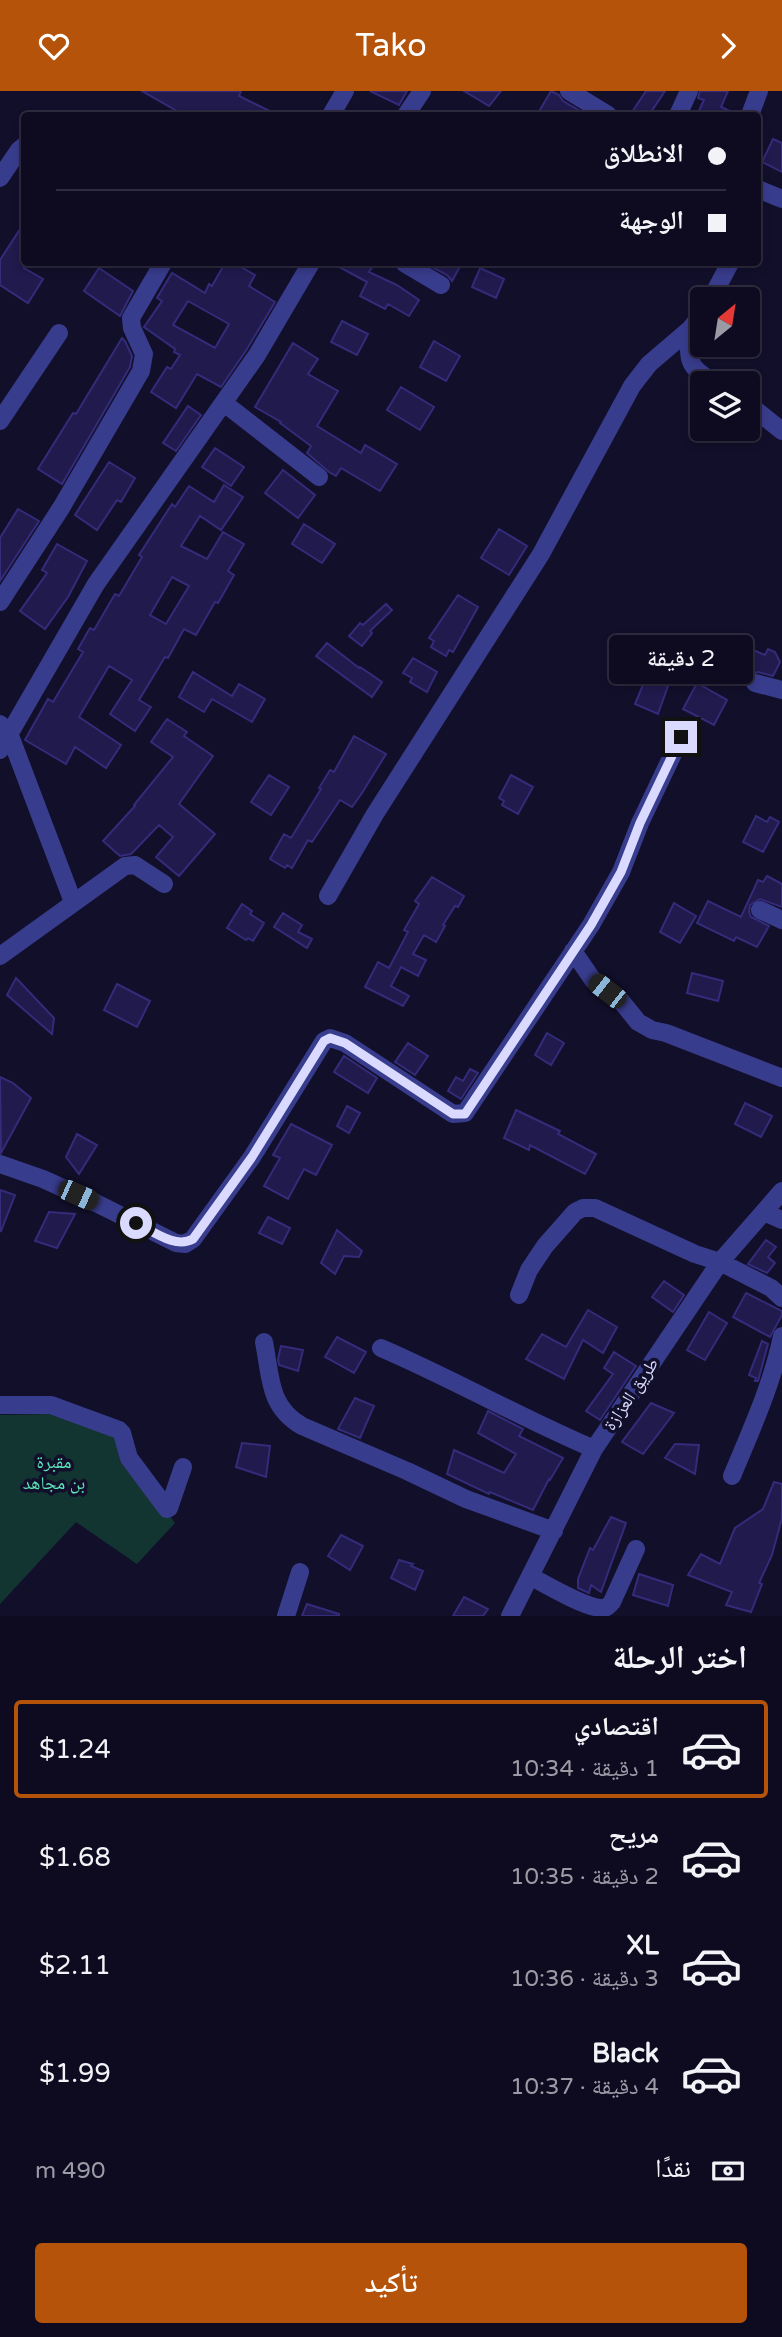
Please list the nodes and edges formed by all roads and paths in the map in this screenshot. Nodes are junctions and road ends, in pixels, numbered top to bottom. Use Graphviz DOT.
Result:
graph roads {
  1 [pos="345,91"];
  2 [pos="422,91"];
  3 [pos="569,91"];
  4 [pos="689,91"];
  5 [pos="759,91"];
  6 [pos="333,112"];
  7 [pos="408,112"];
  8 [pos="603,112"];
  9 [pos="679,112"];
  10 [pos="751,112"];
  11 [pos="21,148"];
  12 [pos="0,178"];
  13 [pos="761,196"];
  14 [pos="782,199"];
  15 [pos="161,266"];
  16 [pos="309,266"];
  17 [pos="409,266"];
  18 [pos="728,266"];
  19 [pos="441,285"];
  20 [pos="717,287"];
  21 [pos="690,329"];
  22 [pos="59,333"];
  23 [pos="695,371"];
  24 [pos="224,403"];
  25 [pos="760,413"];
  26 [pos="0,421"];
  27 [pos="782,431"];
  28 [pos="319,477"];
  29 [pos="0,603"];
  30 [pos="755,683"];
  31 [pos="782,690"];
  32 [pos="5,729"];
  33 [pos="681,737"];
  34 [pos="0,750"];
  35 [pos="164,884"];
  36 [pos="328,896"];
  37 [pos="73,902"];
  38 [pos="760,910"];
  39 [pos="782,920"];
  40 [pos="573,951"];
  41 [pos="0,956"];
  42 [pos="782,1078"];
  43 [pos="0,1164"];
  44 [pos="782,1191"];
  45 [pos="764,1212"];
  46 [pos="782,1220"];
  47 [pos="720,1262"];
  48 [pos="519,1295"];
  49 [pos="782,1298"];
  50 [pos="782,1336"];
  51 [pos="264,1342"];
  52 [pos="381,1348"];
  53 [pos="0,1405"];
  54 [pos="594,1449"];
  55 [pos="183,1467"];
  56 [pos="732,1476"];
  57 [pos="554,1531"];
  58 [pos="636,1549"];
  59 [pos="300,1572"];
  60 [pos="530,1576"];
  61 [pos="286,1616"];
  62 [pos="510,1616"];
  1 -- 6 [label="street"];
  2 -- 7 [label="street"];
  3 -- 8 [label="street"];
  4 -- 9 [label="street"];
  5 -- 10 [label="street"];
  11 -- 12 [label="street"];
  13 -- 14 [label="street"];
  15 -- 29 [label="street"];
  16 -- 24 [label="street"];
  17 -- 19 [label="street"];
  18 -- 20 [label="street"];
  21 -- 23 [label="street"];
  21 -- 36 [label="street"];
  22 -- 26 [label="street"];
  24 -- 28 [label="street"];
  24 -- 32 [label="street"];
  25 -- 27 [label="street"];
  30 -- 31 [label="street"];
  32 -- 34 [label="street"];
  32 -- 37 [label="street"];
  33 -- 40 [label="street"];
  35 -- 37 [label="street"];
  37 -- 41 [label="street"];
  38 -- 39 [label="street"];
  40 -- 42 [label="street"];
  40 -- 43 [label="street"];
  44 -- 45 [label="street, طريق العزازة"];
  45 -- 46 [label="street"];
  45 -- 47 [label="street, طريق العزازة"];
  47 -- 48 [label="street"];
  47 -- 49 [label="street"];
  47 -- 54 [label="street, طريق العزازة"];
  50 -- 56 [label="street"];
  51 -- 57 [label="street"];
  52 -- 54 [label="street"];
  53 -- 55 [label="street"];
  54 -- 57 [label="street, طريق العزازة"];
  57 -- 60 [label="street, طريق العزازة"];
  58 -- 60 [label="street"];
  59 -- 61 [label="street"];
  60 -- 62 [label="street, طريق العزازة"];
}
